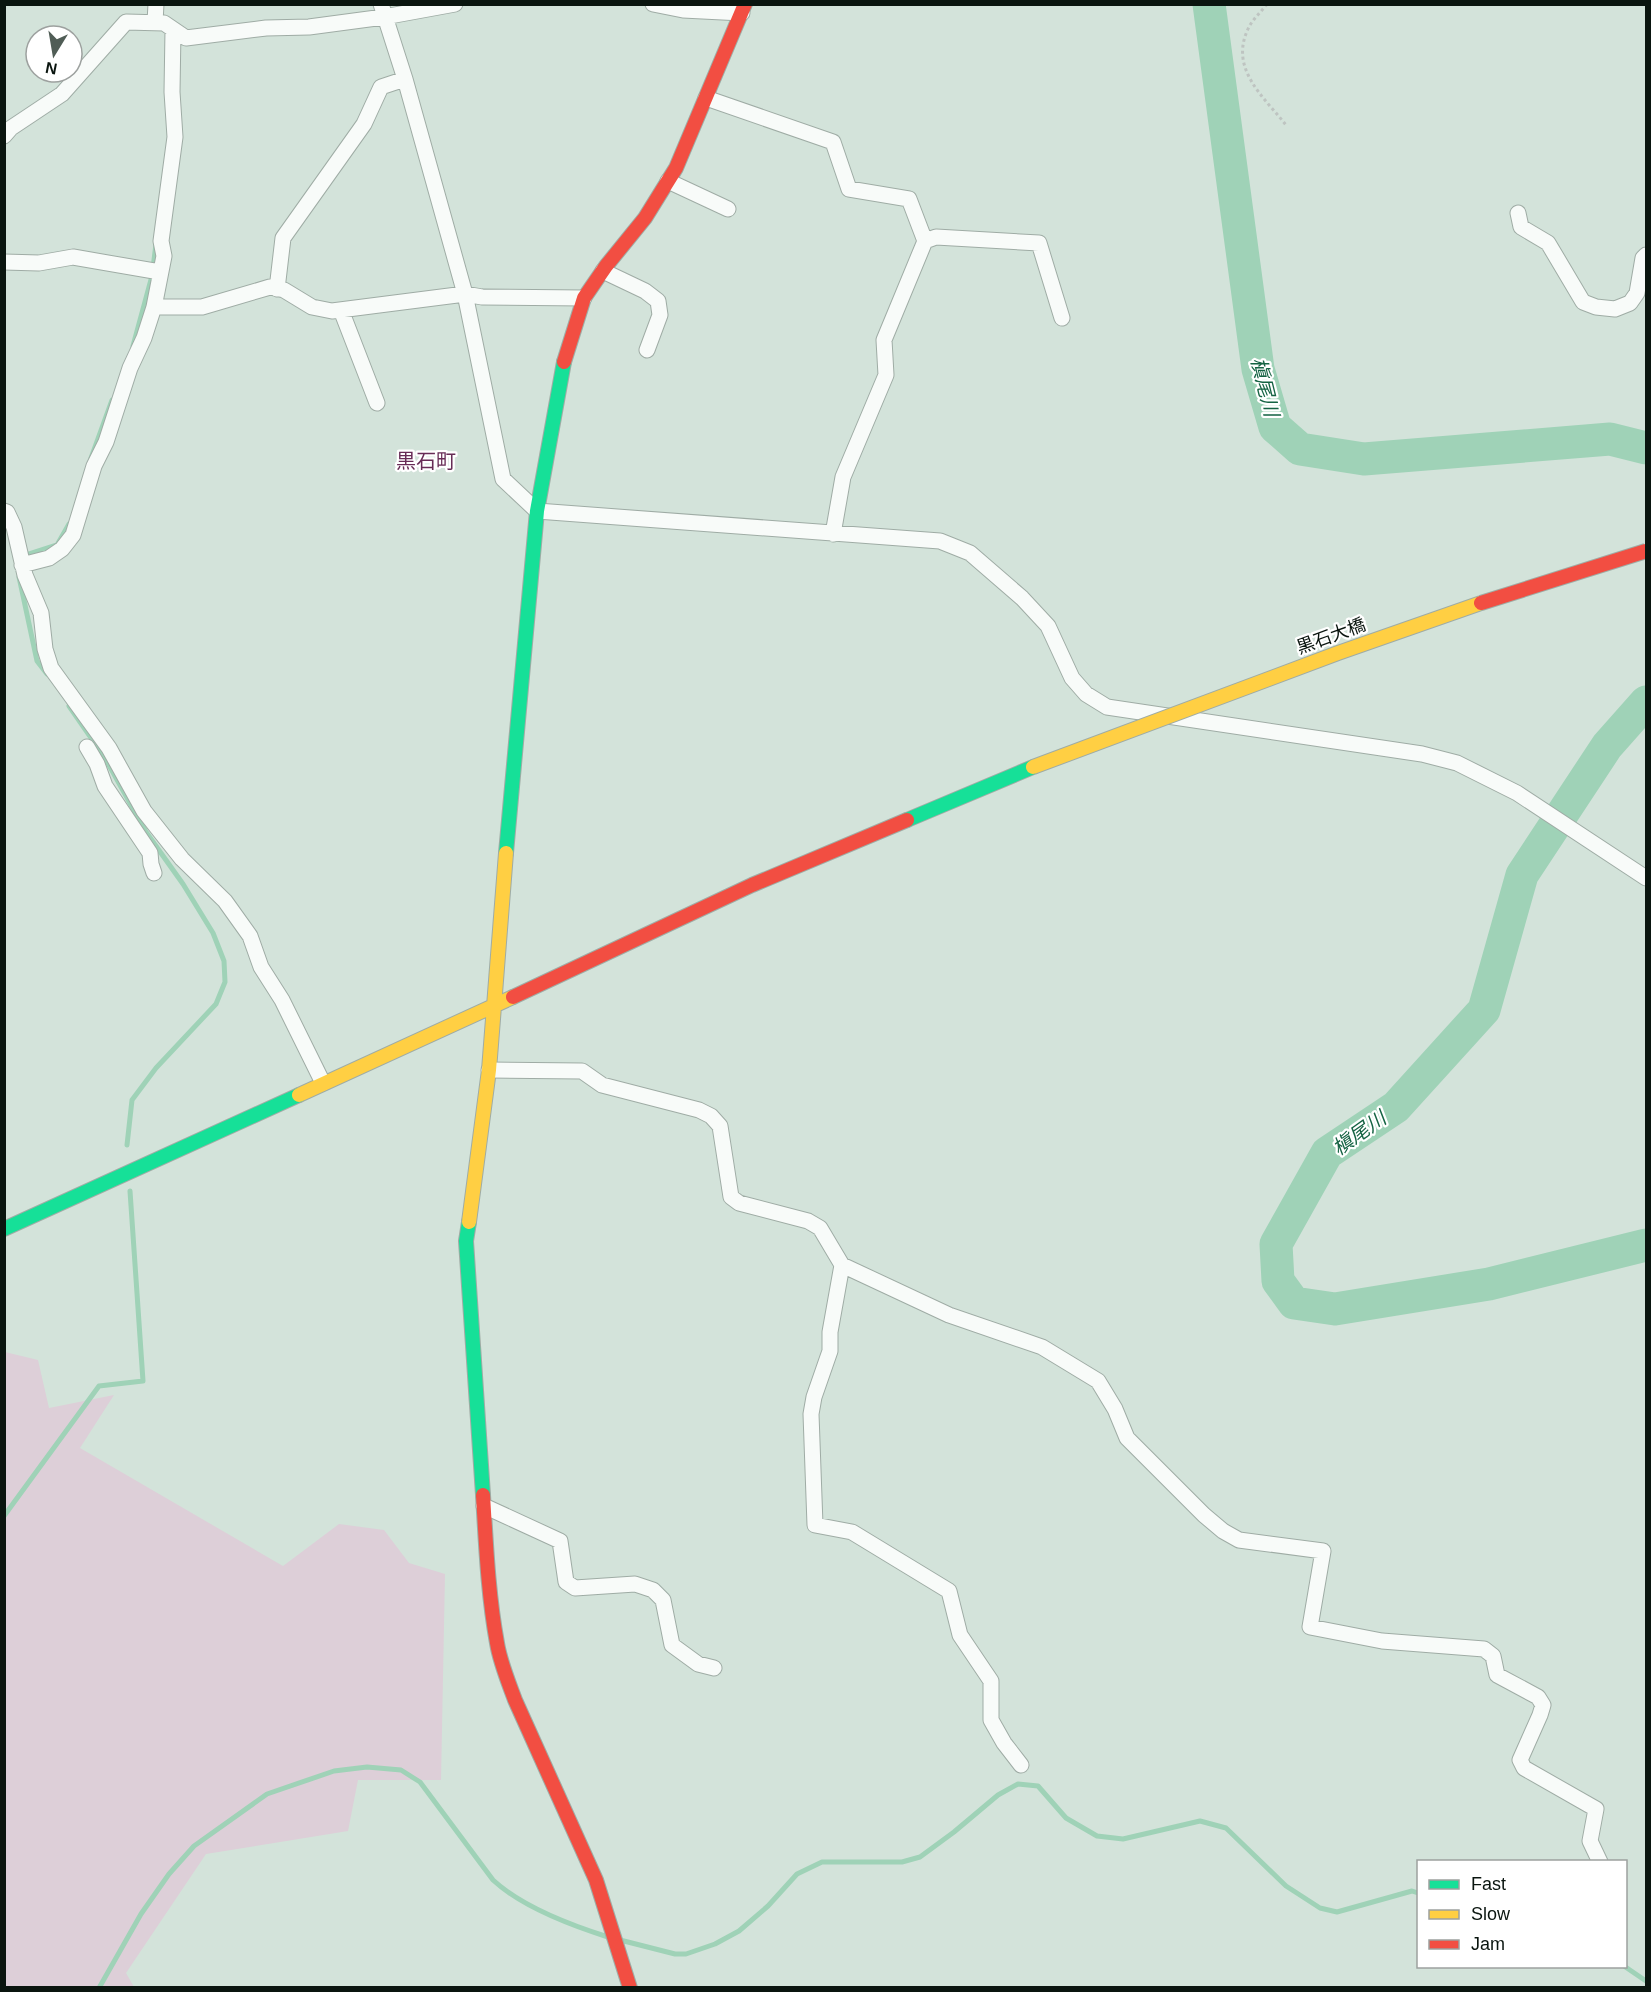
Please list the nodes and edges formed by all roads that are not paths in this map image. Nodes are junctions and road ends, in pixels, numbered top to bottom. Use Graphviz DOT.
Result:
graph roads {
  1 [pos="156,4"];
  2 [pos="455,4"];
  3 [pos="653,4"];
  4 [pos="744,9"];
  5 [pos="382,11"];
  6 [pos="155,22"];
  7 [pos="173,30"];
  8 [pos="405,80"];
  9 [pos="706,98"];
  10 [pos="4,136"];
  11 [pos="668,181"];
  12 [pos="728,209"];
  13 [pos="1518,213"];
  14 [pos="925,241"];
  15 [pos="1647,255"];
  16 [pos="4,262"];
  17 [pos="603,271"];
  18 [pos="160,273"];
  19 [pos="277,289"];
  20 [pos="465,294"];
  21 [pos="584,298"];
  22 [pos="154,307"];
  23 [pos="341,310"];
  24 [pos="1062,318"];
  25 [pos="646,350"];
  26 [pos="377,403"];
  27 [pos="4,511"];
  28 [pos="537,511"];
  29 [pos="833,534"];
  30 [pos="1647,551"];
  31 [pos="22,565"];
  32 [pos="87,747"];
  33 [pos="118,764"];
  34 [pos="100,774"];
  35 [pos="154,873"];
  36 [pos="1647,878"];
  37 [pos="493,1007"];
  38 [pos="489,1070"];
  39 [pos="323,1083"];
  40 [pos="4,1228"];
  41 [pos="842,1265"];
  42 [pos="484,1506"];
  43 [pos="714,1668"];
  44 [pos="1021,1766"];
  45 [pos="1599,1860"];
  46 [pos="630,1988"];
  1 -- 6 [label="street"];
  2 -- 5 [label="street"];
  3 -- 4 [label="street"];
  4 -- 9 [label="street"];
  5 -- 7 [label="street"];
  5 -- 8 [label="street"];
  6 -- 7 [label="street"];
  6 -- 10 [label="street"];
  7 -- 18 [label="street"];
  8 -- 19 [label="street"];
  8 -- 20 [label="street"];
  9 -- 11 [label="street"];
  9 -- 14 [label="street"];
  11 -- 12 [label="street"];
  11 -- 17 [label="street"];
  13 -- 15 [label="street"];
  14 -- 24 [label="street"];
  14 -- 29 [label="street"];
  16 -- 18 [label="street"];
  17 -- 21 [label="street"];
  17 -- 25 [label="street"];
  18 -- 22 [label="street"];
  19 -- 22 [label="street"];
  19 -- 23 [label="street"];
  20 -- 21 [label="street"];
  20 -- 23 [label="street"];
  20 -- 28 [label="street"];
  21 -- 28 [label="street"];
  22 -- 31 [label="street"];
  23 -- 26 [label="street"];
  27 -- 31 [label="street"];
  28 -- 29 [label="street"];
  28 -- 37 [label="street"];
  29 -- 36 [label="street"];
  30 -- 37 [label="street, 黒石大橋, bridge"];
  31 -- 33 [label="street"];
  32 -- 34 [label="street"];
  33 -- 34 [label="street"];
  33 -- 39 [label="street"];
  34 -- 35 [label="street"];
  37 -- 38 [label="street"];
  37 -- 39 [label="street, 黒石大橋"];
  38 -- 41 [label="street"];
  38 -- 42 [label="street"];
  39 -- 40 [label="street, 黒石大橋"];
  41 -- 44 [label="street"];
  41 -- 45 [label="street"];
  42 -- 43 [label="street"];
  42 -- 46 [label="street"];
}
